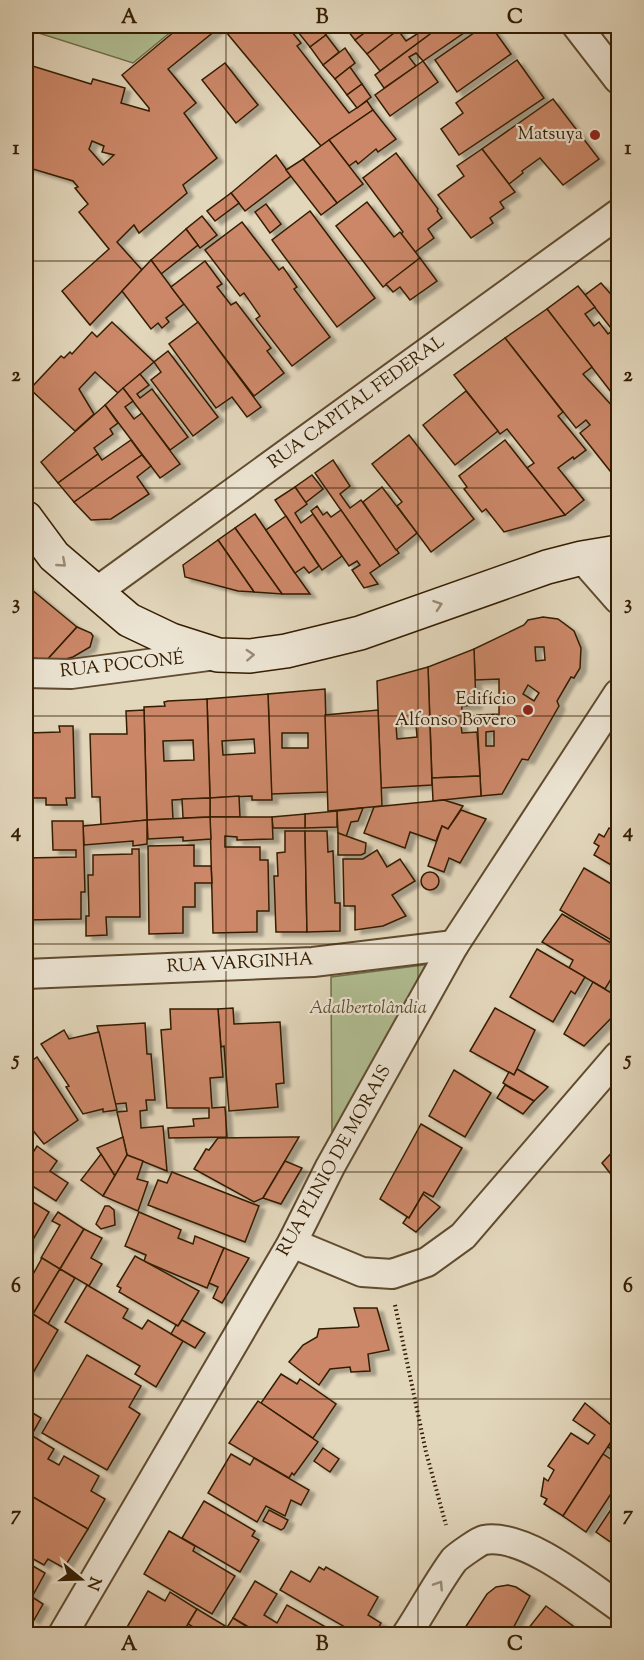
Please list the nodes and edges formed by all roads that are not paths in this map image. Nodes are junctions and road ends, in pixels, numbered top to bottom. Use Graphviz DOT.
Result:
graph roads {
  1 [pos="576,26"];
  2 [pos="618,79"];
  3 [pos="618,214"];
  4 [pos="26,518"];
  5 [pos="618,552"];
  6 [pos="582,558"];
  7 [pos="96,592"];
  8 [pos="618,598"];
  9 [pos="218,655"];
  10 [pos="26,673"];
  11 [pos="618,694"];
  12 [pos="454,945"];
  13 [pos="26,974"];
  14 [pos="618,1056"];
  15 [pos="292,1243"];
  16 [pos="618,1606"];
  17 [pos="63,1635"];
  18 [pos="407,1635"];
  1 -- 2 [label="street"];
  3 -- 7 [label="street, RUA CAPITAL FEDERAL"];
  4 -- 7 [label="main road, one-way"];
  5 -- 6 [label="main road"];
  6 -- 8 [label="street"];
  9 -- 6 [label="main road, one-way"];
  7 -- 9 [label="main road"];
  9 -- 10 [label="street, RUA POCONÉ"];
  11 -- 12 [label="street, RUA PLINIO DE MORAIS"];
  12 -- 13 [label="street, RUA VARGINHA"];
  12 -- 15 [label="street, RUA PLINIO DE MORAIS"];
  14 -- 15 [label="street"];
  15 -- 17 [label="street, RUA PLINIO DE MORAIS"];
  18 -- 16 [label="street, one-way"];
}
